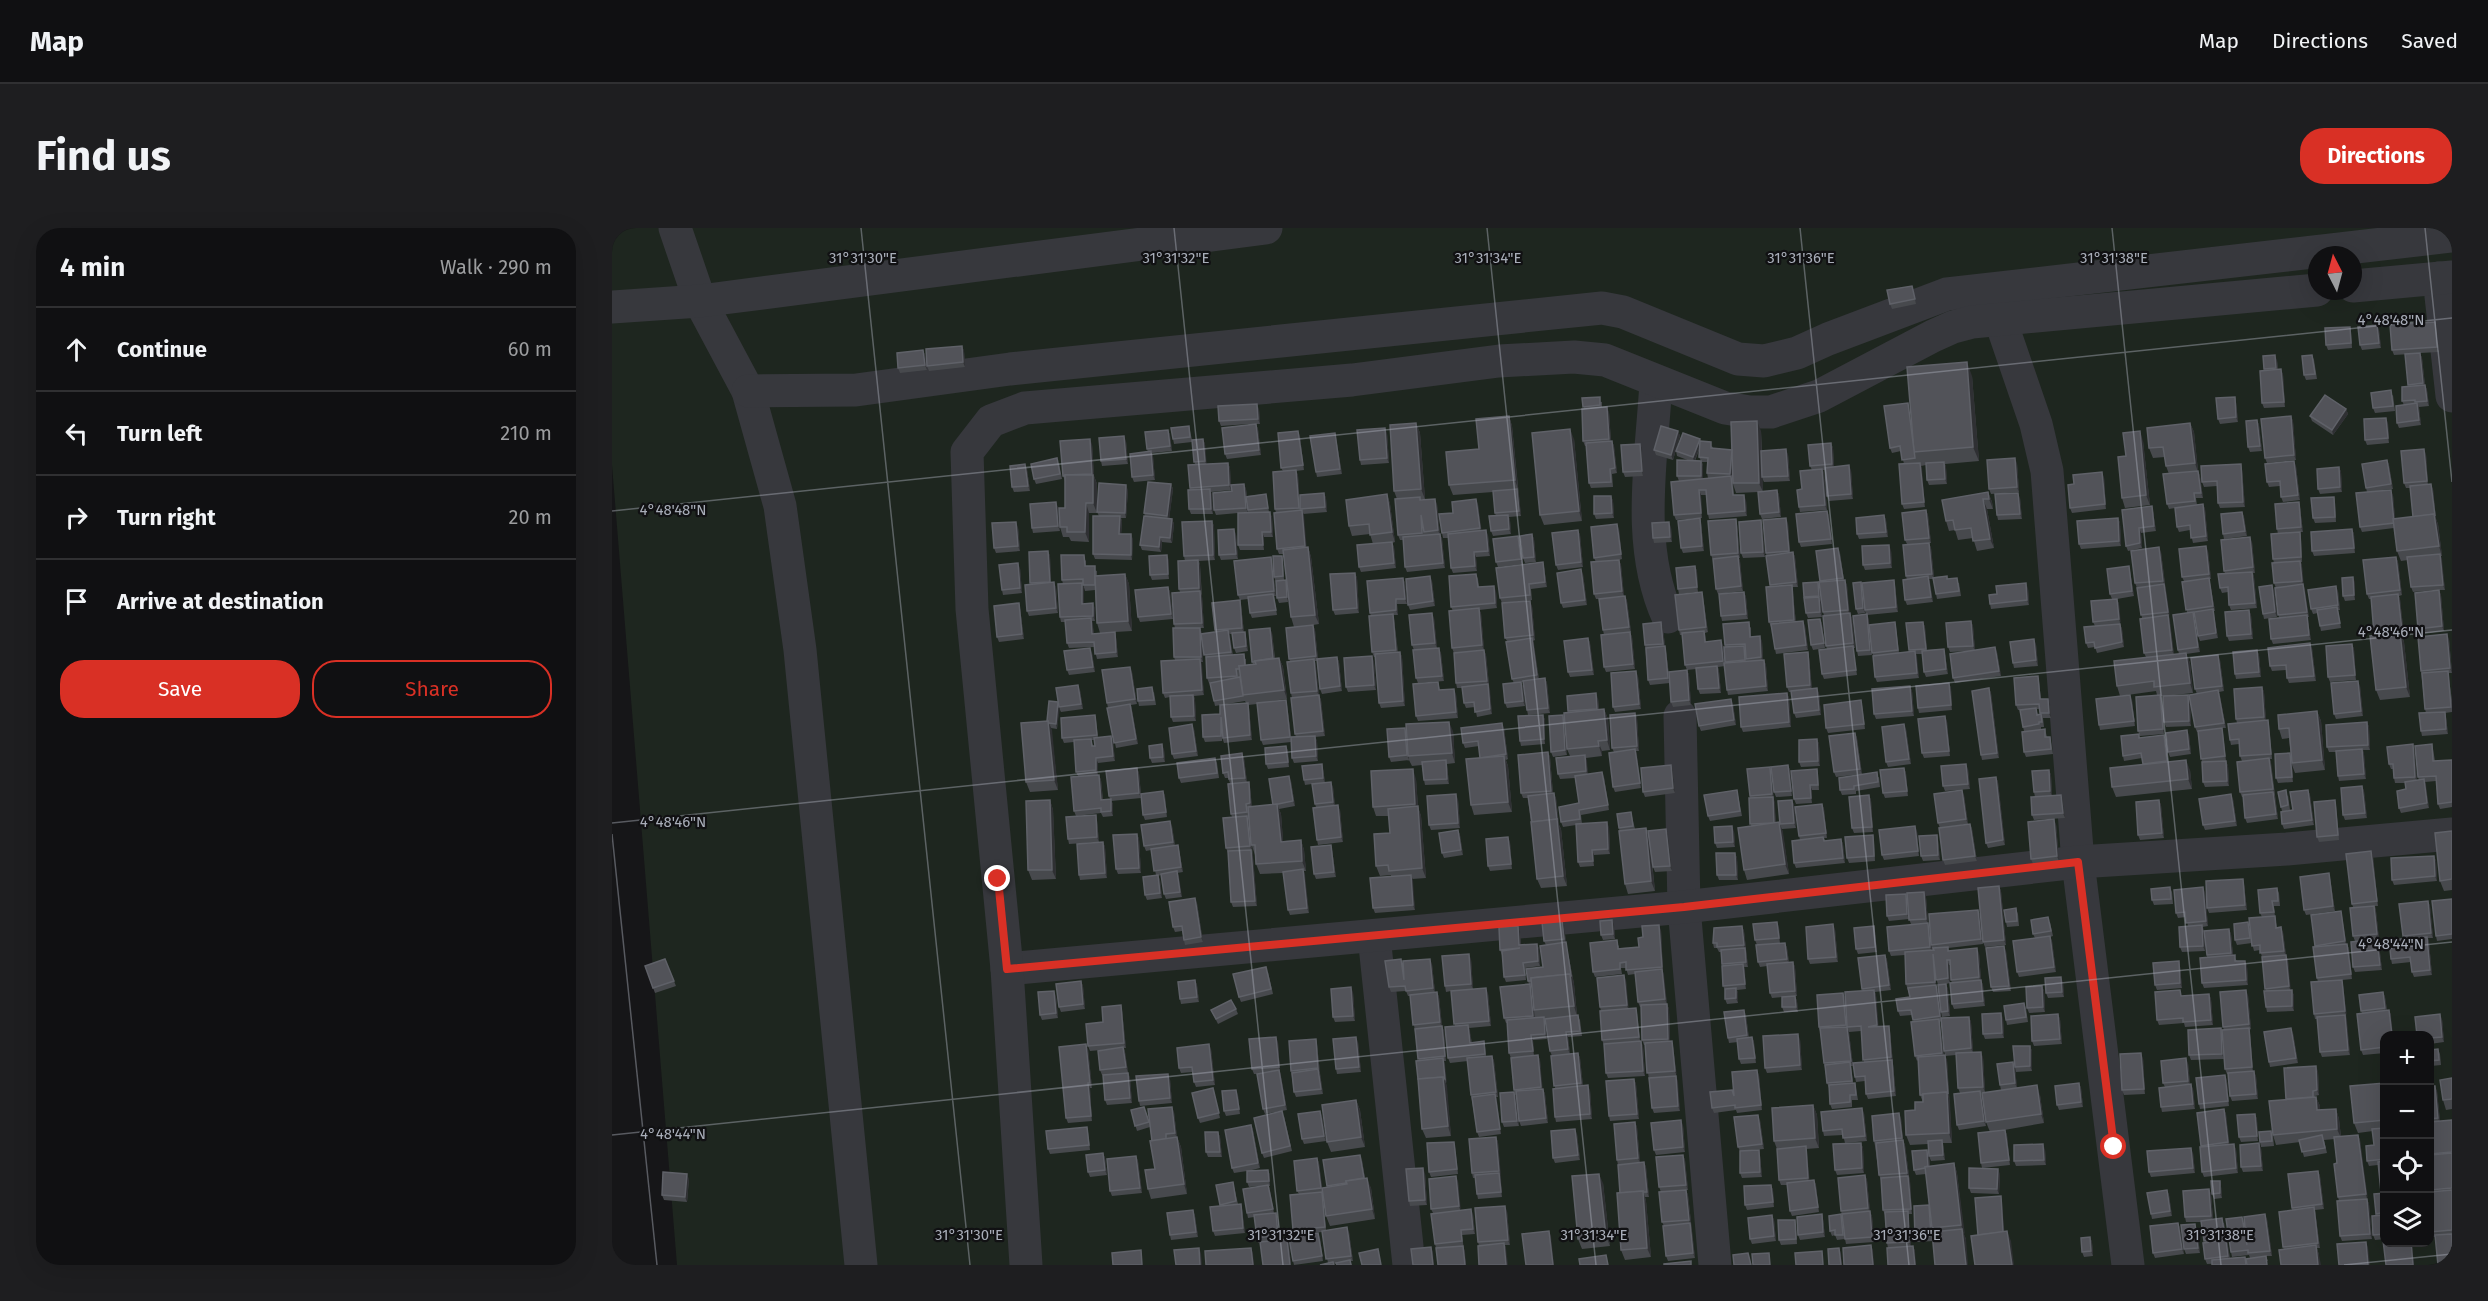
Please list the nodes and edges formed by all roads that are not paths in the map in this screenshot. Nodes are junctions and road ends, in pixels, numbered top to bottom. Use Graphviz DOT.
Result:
graph roads {
  1 [pos="675,228"];
  2 [pos="1266,228"];
  3 [pos="2452,236"];
  4 [pos="2446,278"];
  5 [pos="2362,285"];
  6 [pos="2308,291"];
  7 [pos="700,301"];
  8 [pos="612,307"];
  9 [pos="2000,319"];
  10 [pos="1656,381"];
  11 [pos="748,391"];
  12 [pos="2452,396"];
  13 [pos="1668,617"];
  14 [pos="1680,716"];
  15 [pos="2452,834"];
  16 [pos="2078,862"];
  17 [pos="1684,907"];
  18 [pos="1374,936"];
  19 [pos="1007,969"];
  20 [pos="861,1265"];
  21 [pos="1026,1265"];
  22 [pos="1409,1265"];
  23 [pos="1715,1265"];
  24 [pos="2128,1265"];
  1 -- 7 [label="street"];
  2 -- 7 [label="street"];
  3 -- 11 [label="street"];
  4 -- 5 [label="street"];
  4 -- 12 [label="street"];
  6 -- 9 [label="street"];
  7 -- 8 [label="street"];
  7 -- 11 [label="street"];
  9 -- 10 [label="street"];
  9 -- 16 [label="street"];
  10 -- 13 [label="street"];
  10 -- 19 [label="street"];
  11 -- 20 [label="street"];
  14 -- 17 [label="street"];
  15 -- 16 [label="street"];
  16 -- 17 [label="street"];
  16 -- 24 [label="street"];
  17 -- 18 [label="street"];
  17 -- 23 [label="street"];
  18 -- 19 [label="street"];
  18 -- 22 [label="street"];
  19 -- 21 [label="street"];
}
